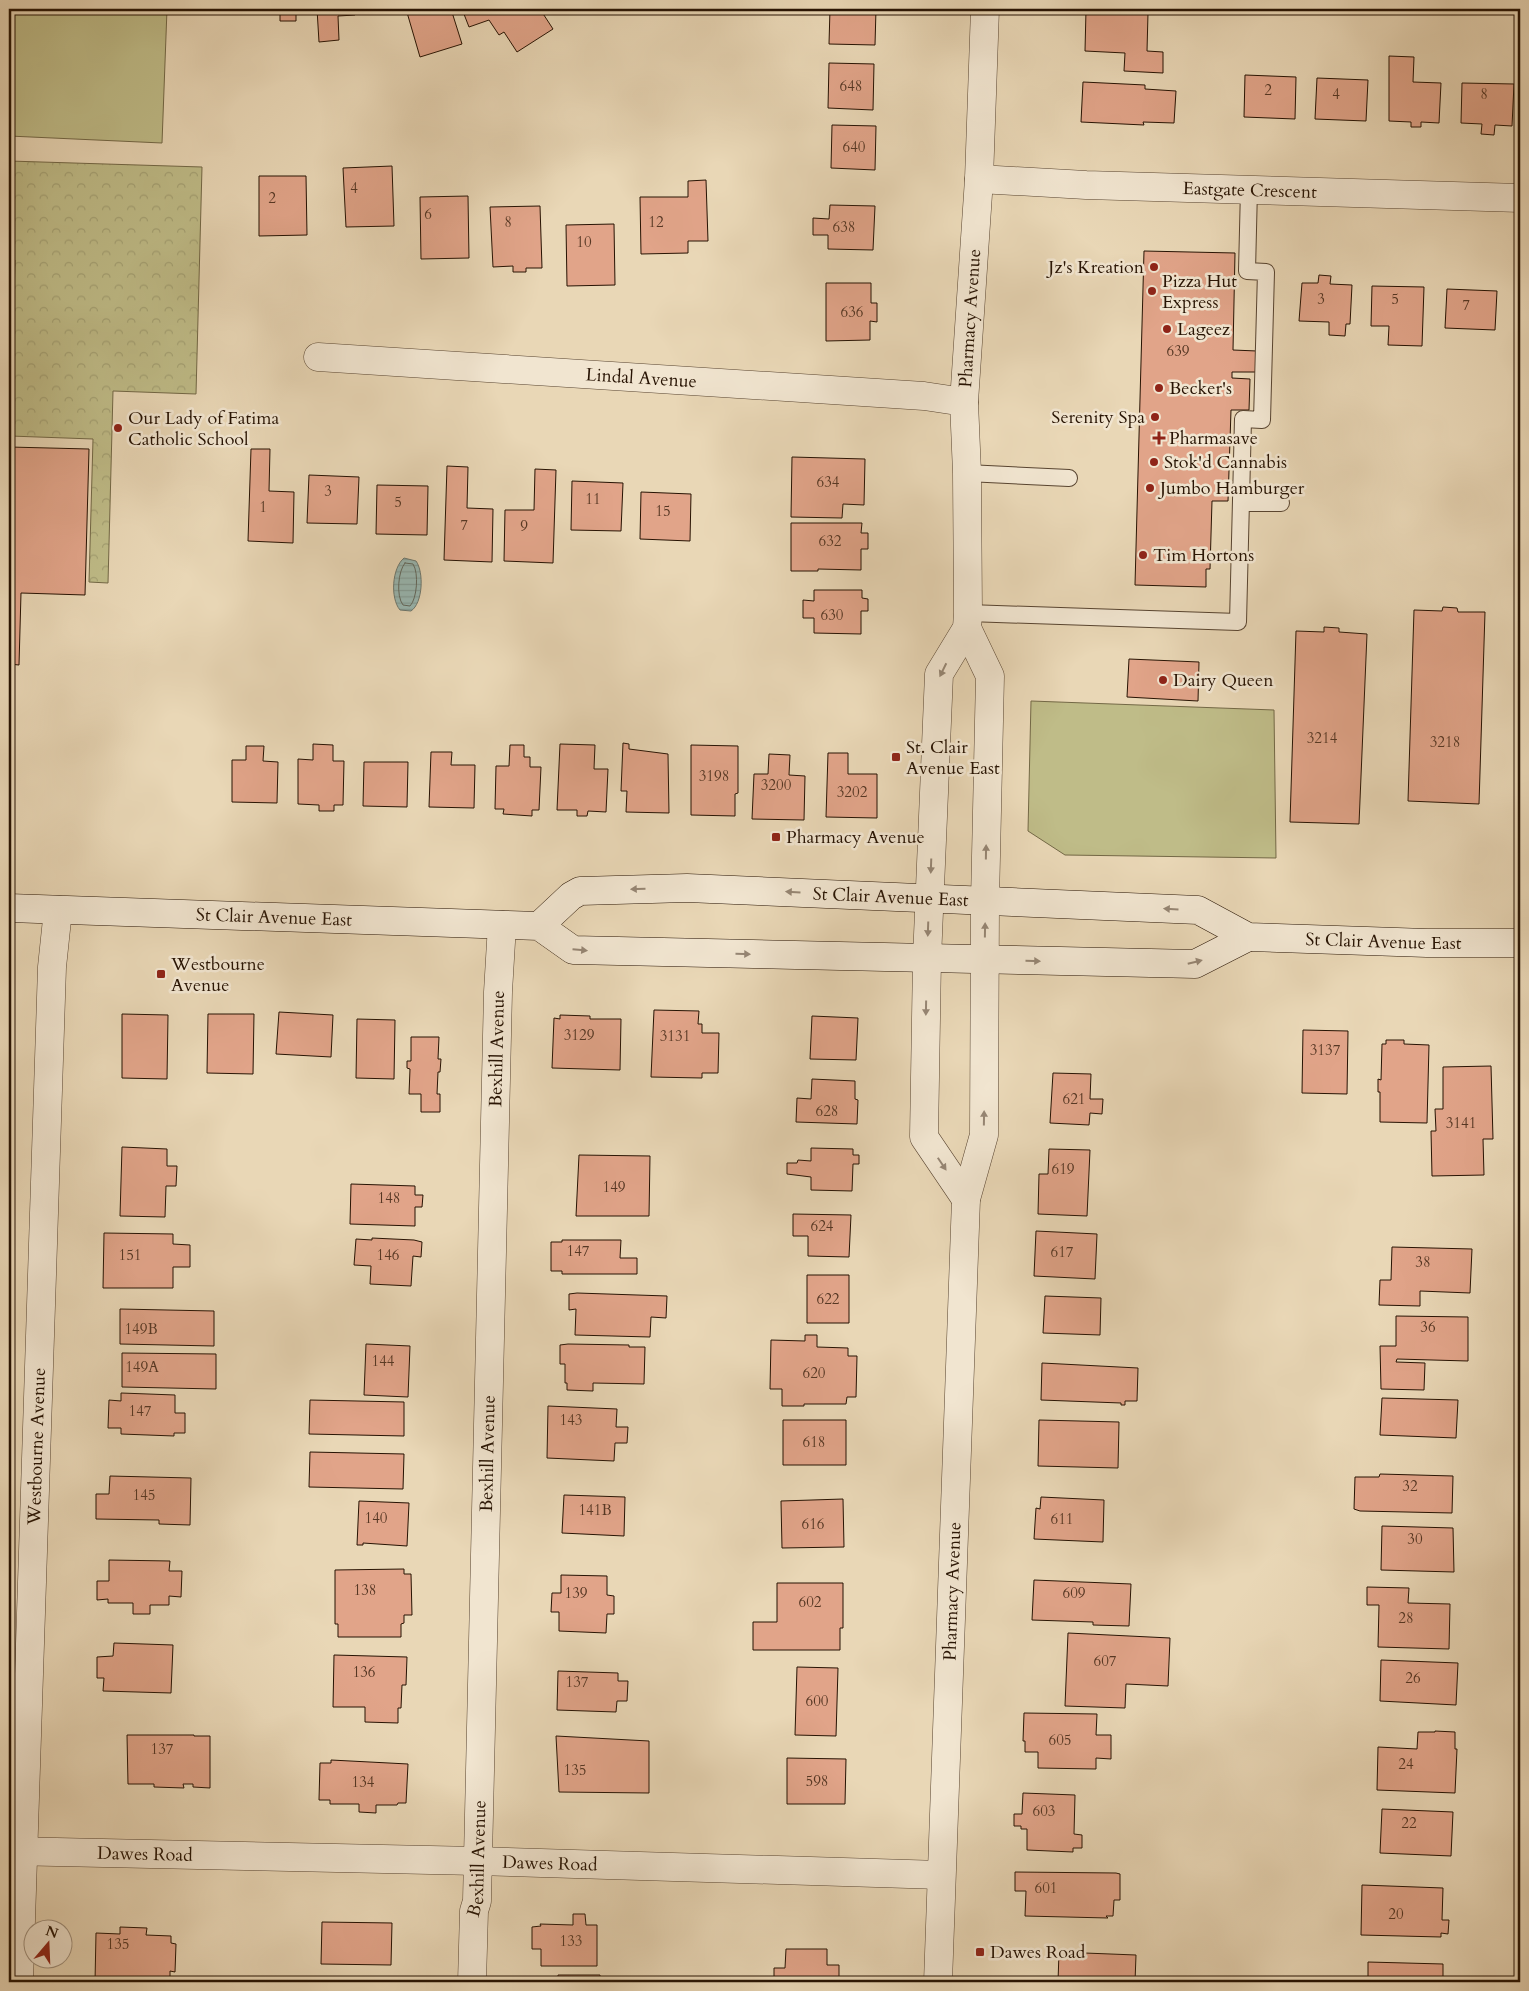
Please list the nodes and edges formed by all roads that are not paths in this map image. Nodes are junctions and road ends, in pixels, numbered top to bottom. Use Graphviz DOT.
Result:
graph roads {
  1 [pos="985,9"];
  2 [pos="980,179"];
  3 [pos="1250,189"];
  4 [pos="1520,198"];
  5 [pos="318,356"];
  6 [pos="964,402"];
  7 [pos="967,473"];
  8 [pos="1068,478"];
  9 [pos="1241,502"];
  10 [pos="1281,503"];
  11 [pos="967,621"];
  12 [pos="930,899"];
  13 [pos="985,901"];
  14 [pos="9,908"];
  15 [pos="58,910"];
  16 [pos="502,925"];
  17 [pos="539,926"];
  18 [pos="1248,937"];
  19 [pos="1520,942"];
  20 [pos="927,959"];
  21 [pos="984,960"];
  22 [pos="966,1199"];
  23 [pos="16,1851"];
  24 [pos="477,1861"];
  25 [pos="941,1875"];
  26 [pos="19,1982"];
  27 [pos="472,1982"];
  28 [pos="938,1982"];
  1 -- 2 [label="street, Pharmacy Avenue"];
  2 -- 3 [label="street, Eastgate Crescent"];
  2 -- 6 [label="street, Pharmacy Avenue"];
  3 -- 4 [label="street, Eastgate Crescent"];
  3 -- 9 [label="lane"];
  5 -- 6 [label="street, Lindal Avenue"];
  6 -- 7 [label="street, Pharmacy Avenue"];
  7 -- 8 [label="lane"];
  7 -- 11 [label="street, Pharmacy Avenue"];
  9 -- 10 [label="lane"];
  9 -- 11 [label="lane"];
  11 -- 12 [label="street, one-way"];
  13 -- 11 [label="street, Pharmacy Avenue, one-way"];
  12 -- 13 [label="street, St Clair Avenue East"];
  12 -- 17 [label="street, St Clair Avenue East, one-way"];
  12 -- 20 [label="street, one-way"];
  18 -- 13 [label="street, St Clair Avenue East, one-way"];
  21 -- 13 [label="street, Pharmacy Avenue, one-way"];
  14 -- 15 [label="street, St Clair Avenue East"];
  15 -- 16 [label="street, St Clair Avenue East"];
  15 -- 23 [label="street, Westbourne Avenue"];
  16 -- 17 [label="street, St Clair Avenue East"];
  16 -- 24 [label="street, Bexhill Avenue"];
  17 -- 20 [label="street, St Clair Avenue East, one-way"];
  18 -- 19 [label="street, St Clair Avenue East"];
  21 -- 18 [label="street, St Clair Avenue East, one-way"];
  20 -- 21 [label="street, St Clair Avenue East"];
  20 -- 22 [label="street, one-way"];
  22 -- 21 [label="street, Pharmacy Avenue, one-way"];
  22 -- 25 [label="street, Pharmacy Avenue"];
  23 -- 24 [label="street, Dawes Road"];
  23 -- 26 [label="street, Westbourne Avenue"];
  24 -- 25 [label="street, Dawes Road"];
  24 -- 27 [label="street, Bexhill Avenue"];
  25 -- 28 [label="street, Pharmacy Avenue"];
}
